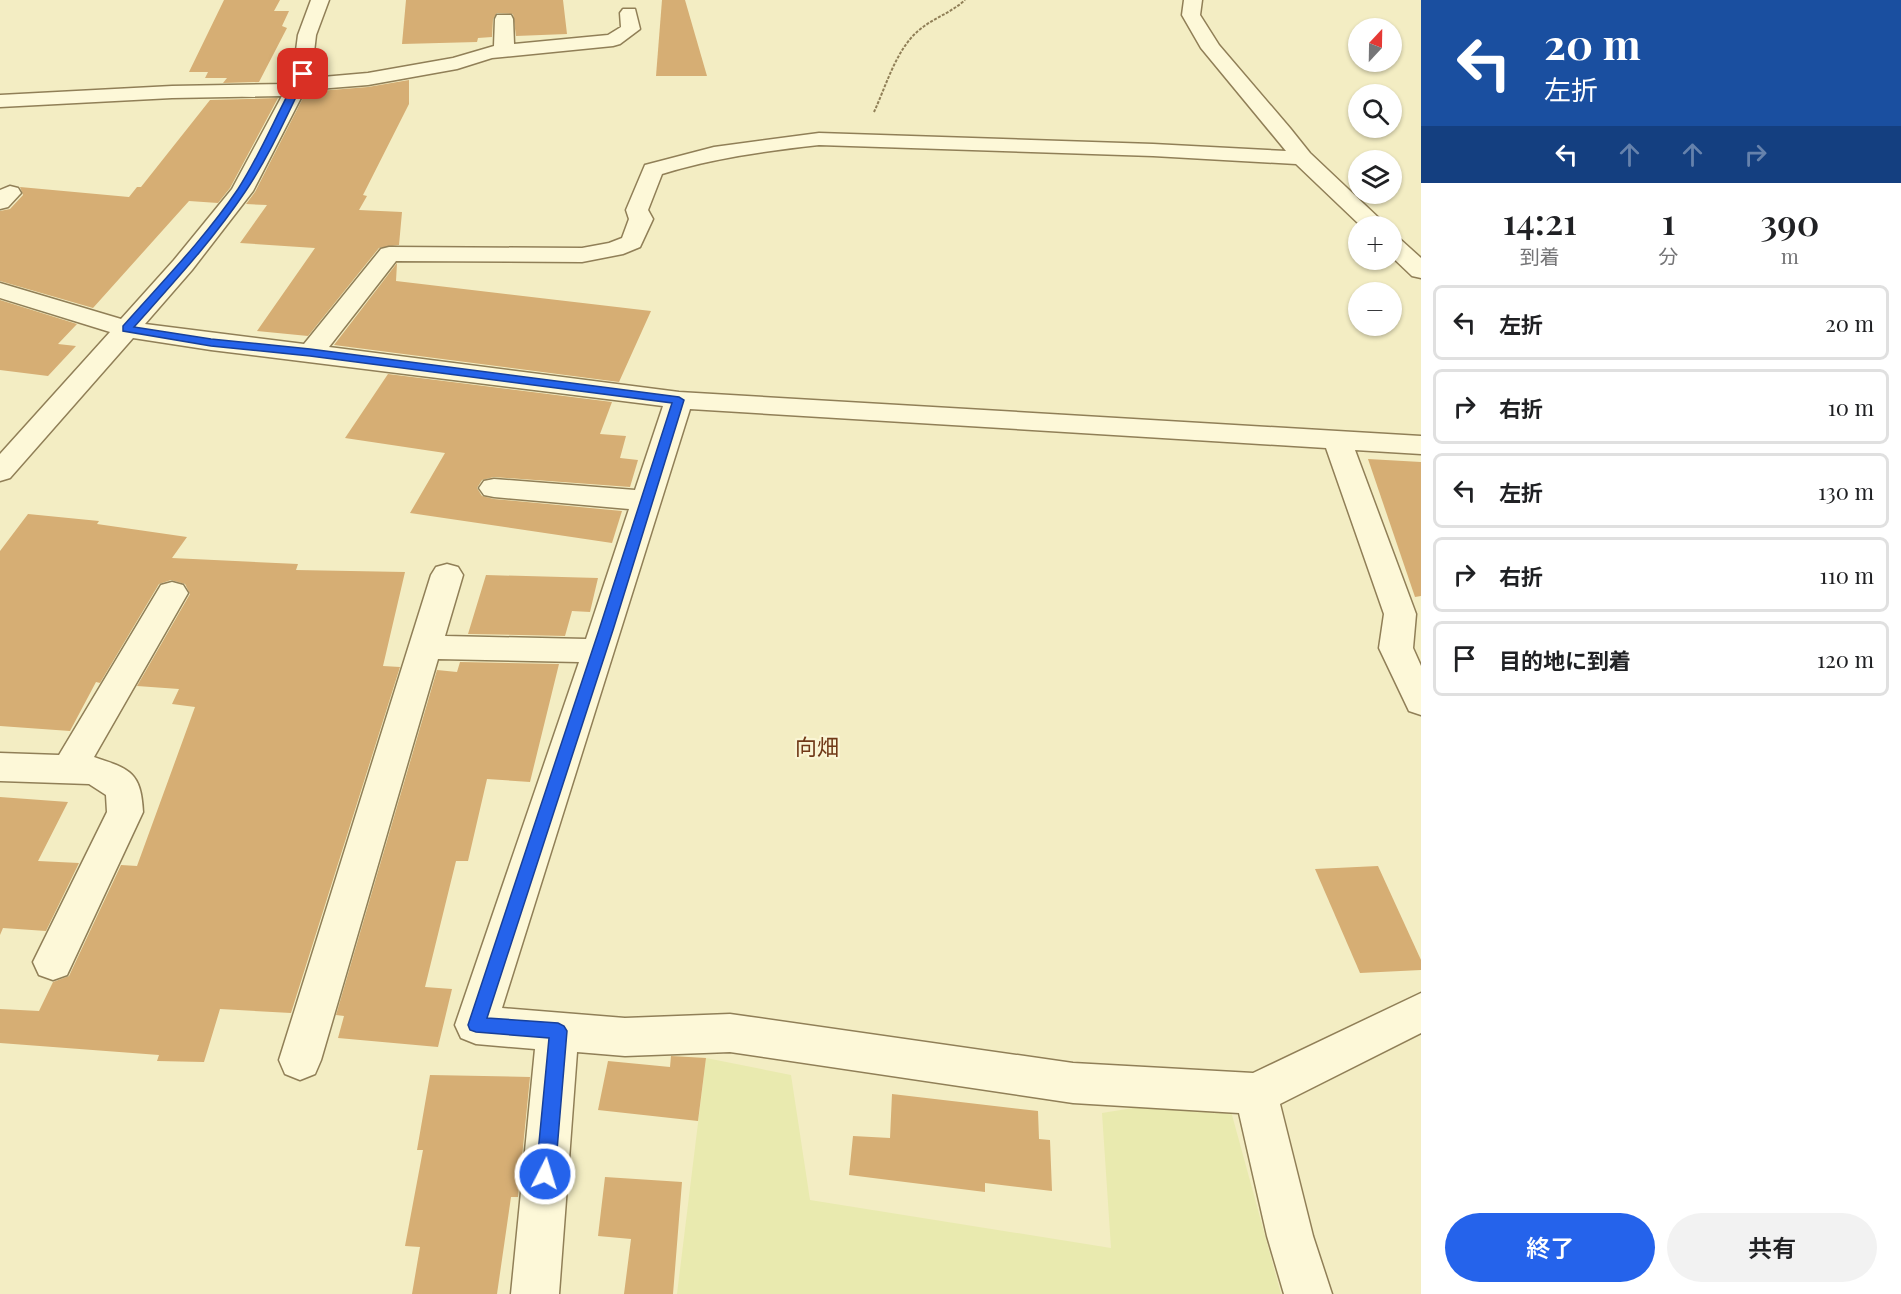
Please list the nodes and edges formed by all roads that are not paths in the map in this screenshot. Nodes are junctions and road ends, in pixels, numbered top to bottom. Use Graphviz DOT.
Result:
graph roads {
  1 [pos="320,0"];
  2 [pos="1193,0"];
  3 [pos="629,13"];
  4 [pos="504,19"];
  5 [pos="504,51"];
  6 [pos="296,87"];
  7 [pos="0,101"];
  8 [pos="1302,158"];
  9 [pos="1363,216"];
  10 [pos="1402,253"];
  11 [pos="1421,271"];
  12 [pos="0,290"];
  13 [pos="127,329"];
  14 [pos="310,353"];
  15 [pos="679,400"];
  16 [pos="1337,440"];
  17 [pos="1421,445"];
  18 [pos="0,472"];
  19 [pos="494,488"];
  20 [pos="648,501"];
  21 [pos="447,575"];
  22 [pos="171,593"];
  23 [pos="425,646"];
  24 [pos="599,651"];
  25 [pos="1421,702"];
  26 [pos="0,766"];
  27 [pos="69,769"];
  28 [pos="53,963"];
  29 [pos="1421,1012"];
  30 [pos="558,1031"];
  31 [pos="300,1060"];
  32 [pos="1256,1094"];
  33 [pos="535,1294"];
  34 [pos="1308,1294"];
  1 -- 6 [label="street"];
  2 -- 8 [label="street"];
  3 -- 5 [label="street"];
  4 -- 5 [label="street"];
  5 -- 6 [label="street"];
  6 -- 7 [label="street"];
  6 -- 13 [label="street"];
  8 -- 9 [label="street"];
  8 -- 14 [label="street"];
  10 -- 11 [label="street"];
  12 -- 13 [label="street"];
  13 -- 14 [label="street"];
  13 -- 18 [label="street"];
  14 -- 15 [label="street"];
  15 -- 16 [label="street"];
  15 -- 20 [label="street"];
  16 -- 17 [label="street"];
  16 -- 25 [label="street"];
  19 -- 20 [label="street"];
  20 -- 24 [label="street"];
  21 -- 23 [label="street"];
  22 -- 27 [label="street"];
  23 -- 24 [label="street"];
  23 -- 31 [label="street"];
  24 -- 30 [label="street"];
  26 -- 27 [label="street"];
  27 -- 28 [label="street"];
  29 -- 32 [label="street"];
  30 -- 32 [label="street"];
  30 -- 33 [label="street"];
  32 -- 34 [label="street"];
}
